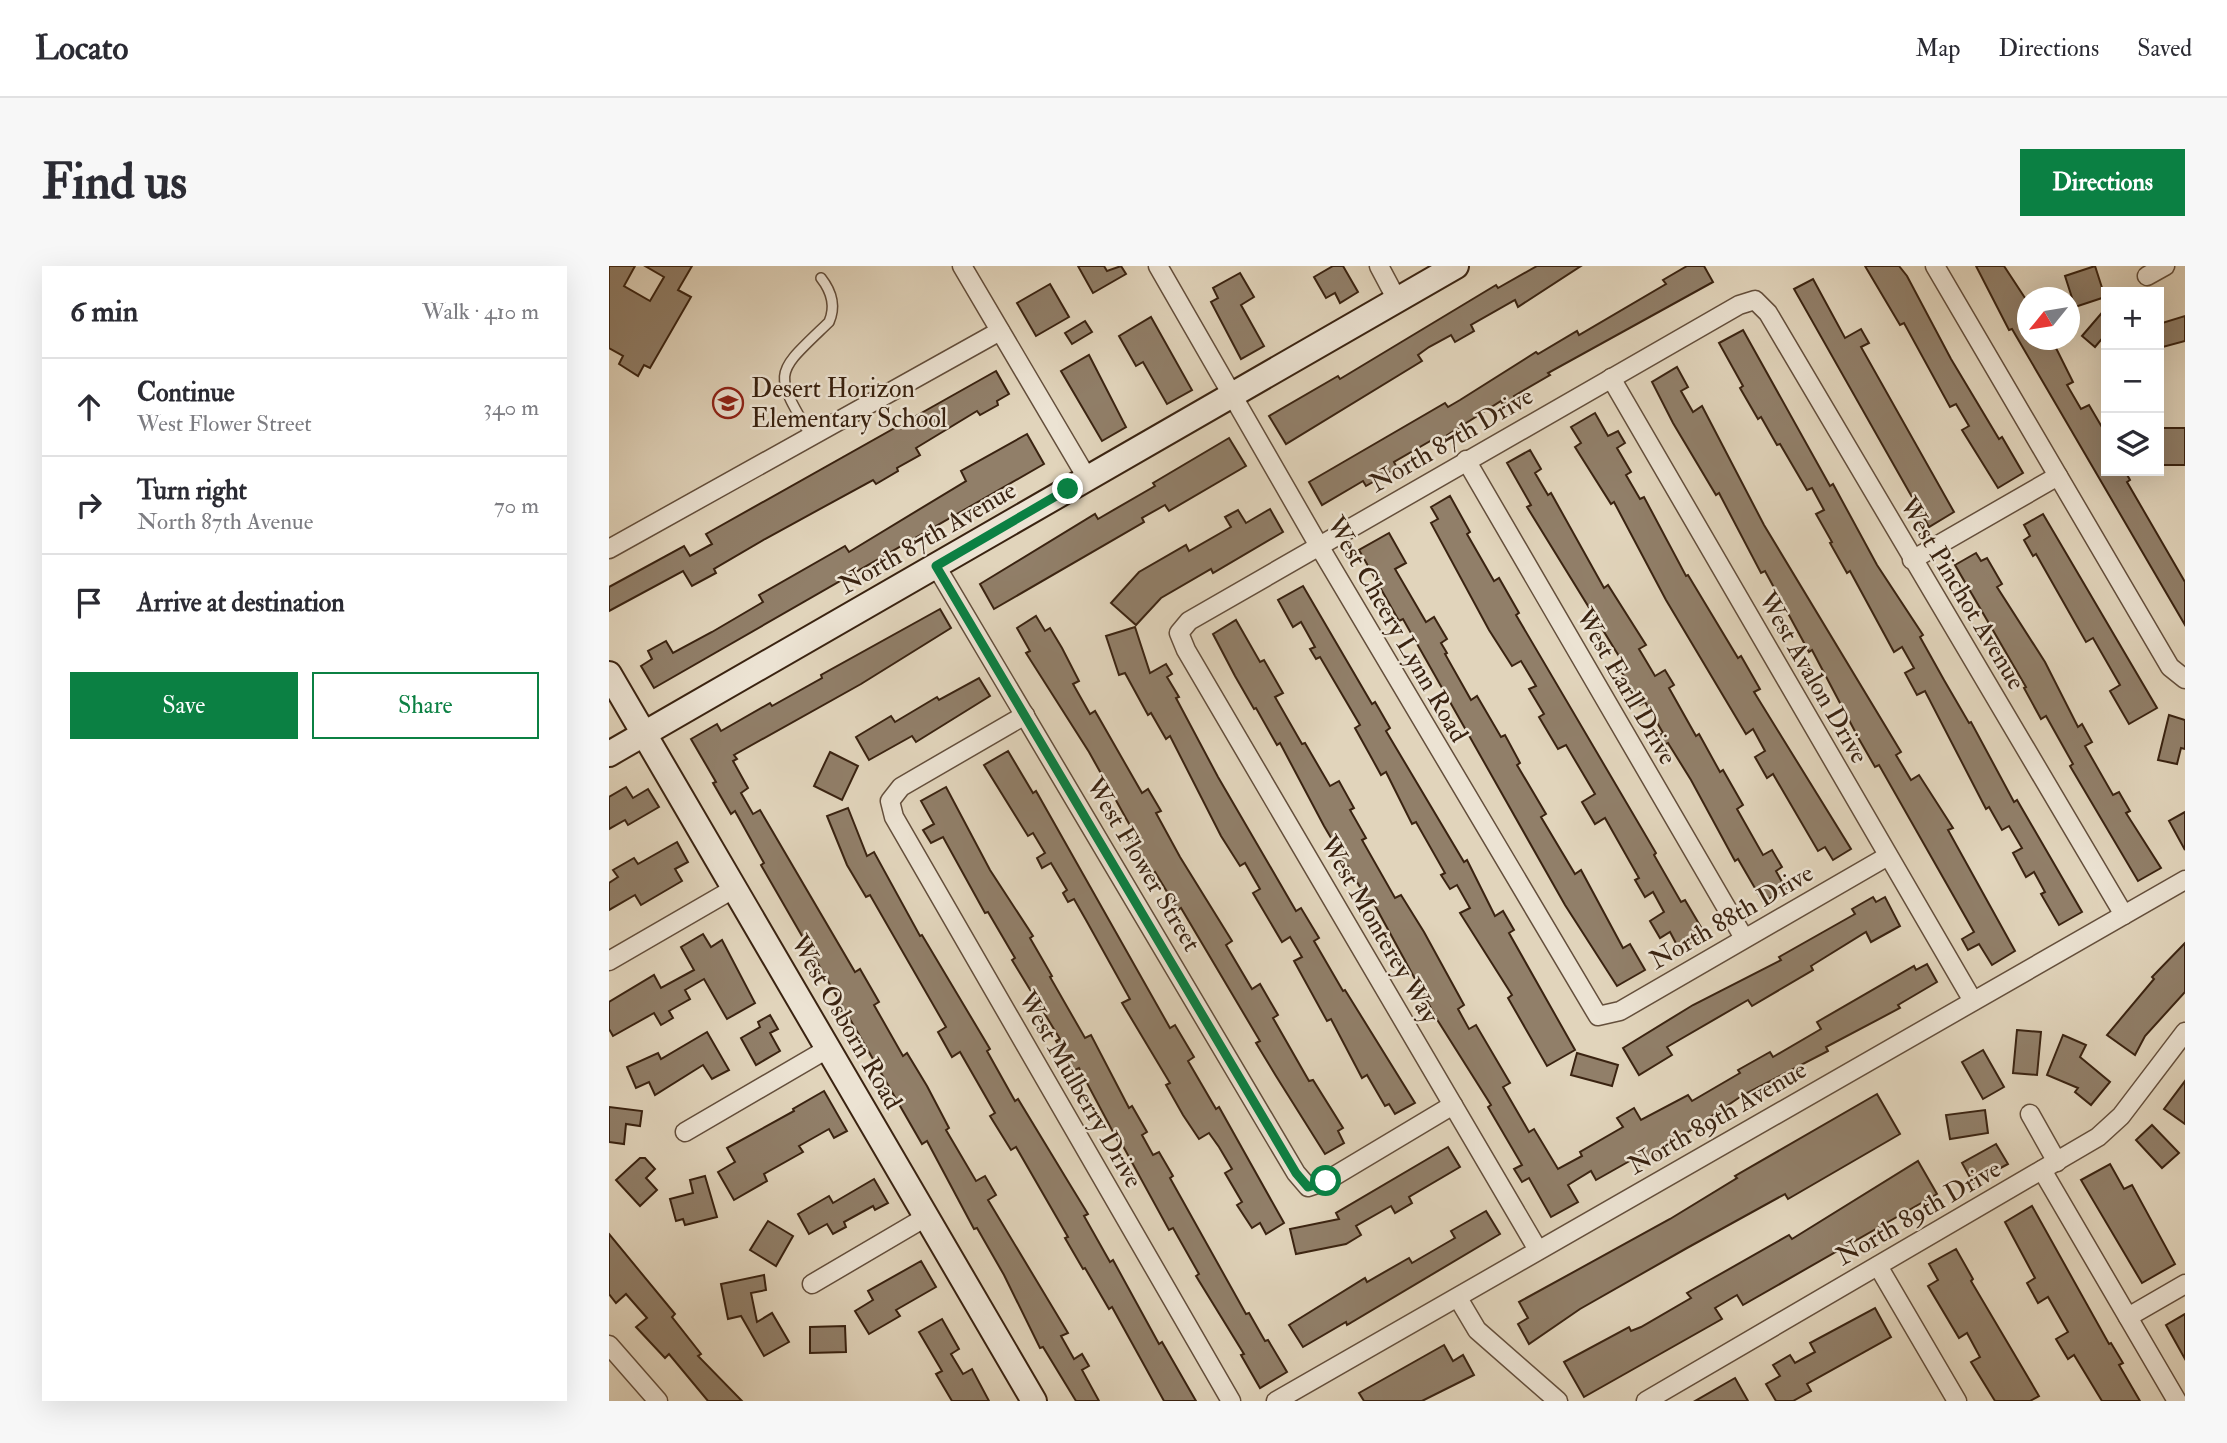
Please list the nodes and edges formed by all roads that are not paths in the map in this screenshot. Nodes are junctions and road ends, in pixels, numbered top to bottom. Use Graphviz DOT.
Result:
graph roads {
  1 [pos="962,266"];
  2 [pos="1158,266"];
  3 [pos="1379,266"];
  4 [pos="1456,266"];
  5 [pos="1935,266"];
  6 [pos="2165,266"];
  7 [pos="2147,276"];
  8 [pos="821,278"];
  9 [pos="1397,300"];
  10 [pos="1755,300"];
  11 [pos="1000,331"];
  12 [pos="1611,378"];
  13 [pos="1232,397"];
  14 [pos="812,438"];
  15 [pos="1466,460"];
  16 [pos="2058,476"];
  17 [pos="1087,478"];
  18 [pos="1318,546"];
  19 [pos="609,549"];
  20 [pos="1912,560"];
  21 [pos="936,566"];
  22 [pos="1179,633"];
  23 [pos="609,674"];
  24 [pos="2184,679"];
  25 [pos="1025,715"];
  26 [pos="644,734"];
  27 [pos="609,754"];
  28 [pos="1888,856"];
  29 [pos="2185,880"];
  30 [pos="735,888"];
  31 [pos="2124,915"];
  32 [pos="1744,938"];
  33 [pos="609,961"];
  34 [pos="1972,1001"];
  35 [pos="1598,1016"];
  36 [pos="2185,1032"];
  37 [pos="828,1048"];
  38 [pos="1453,1105"];
  39 [pos="2030,1114"];
  40 [pos="685,1132"];
  41 [pos="2050,1166"];
  42 [pos="926,1217"];
  43 [pos="1538,1250"];
  44 [pos="1878,1266"];
  45 [pos="812,1284"];
  46 [pos="2185,1284"];
  47 [pos="1458,1298"];
  48 [pos="2128,1317"];
  49 [pos="609,1345"];
  50 [pos="1656,1398"];
  51 [pos="658,1401"];
  52 [pos="1034,1401"];
  53 [pos="1231,1401"];
  54 [pos="1276,1401"];
  55 [pos="1558,1401"];
  56 [pos="1957,1401"];
  57 [pos="2177,1401"];
  1 -- 11 [label="street"];
  2 -- 13 [label="street, West Cheery Lynn Road"];
  3 -- 9 [label="street"];
  4 -- 9 [label="street, North 87th Avenue"];
  5 -- 16 [label="street"];
  6 -- 7 [label="street"];
  8 -- 14 [label="lane"];
  9 -- 13 [label="street, North 87th Avenue"];
  10 -- 12 [label="street, North 87th Drive"];
  10 -- 20 [label="street, West Pinchot Avenue"];
  11 -- 14 [label="street"];
  11 -- 17 [label="street"];
  12 -- 15 [label="street, North 87th Drive"];
  12 -- 28 [label="street, West Avalon Drive"];
  13 -- 17 [label="street, North 87th Avenue"];
  13 -- 18 [label="street, West Cheery Lynn Road"];
  14 -- 19 [label="street"];
  15 -- 18 [label="street, North 87th Drive"];
  15 -- 32 [label="street, West Earll Drive"];
  16 -- 20 [label="street"];
  16 -- 24 [label="street"];
  17 -- 21 [label="street, North 87th Avenue"];
  18 -- 22 [label="street, North 87th Drive"];
  18 -- 35 [label="street, West Cheery Lynn Road"];
  20 -- 31 [label="street, West Pinchot Avenue"];
  21 -- 25 [label="street, West Flower Street"];
  21 -- 26 [label="street, North 87th Avenue"];
  22 -- 38 [label="street, West Monterey Way"];
  23 -- 26 [label="street, West Osborn Road"];
  25 -- 38 [label="street, West Flower Street"];
  25 -- 53 [label="street, West Mulberry Drive"];
  26 -- 27 [label="street, North 87th Avenue"];
  26 -- 30 [label="street, West Osborn Road"];
  28 -- 32 [label="street, North 88th Drive"];
  28 -- 34 [label="street, West Avalon Drive"];
  29 -- 31 [label="street, North 89th Avenue"];
  30 -- 33 [label="street"];
  30 -- 37 [label="street, West Osborn Road"];
  31 -- 34 [label="street, North 89th Avenue"];
  32 -- 35 [label="street, North 88th Drive"];
  34 -- 43 [label="street, North 89th Avenue"];
  36 -- 41 [label="street, North 89th Drive"];
  37 -- 40 [label="street"];
  37 -- 42 [label="street, West Osborn Road"];
  38 -- 43 [label="street, West Monterey Way"];
  39 -- 41 [label="street"];
  41 -- 44 [label="street, North 89th Drive"];
  41 -- 48 [label="street"];
  42 -- 45 [label="street"];
  42 -- 52 [label="street, West Osborn Road"];
  43 -- 47 [label="street, North 89th Avenue"];
  44 -- 50 [label="street, North 89th Drive"];
  44 -- 56 [label="street"];
  46 -- 48 [label="street"];
  47 -- 54 [label="street, North 89th Avenue"];
  47 -- 55 [label="street"];
  48 -- 57 [label="street"];
  49 -- 51 [label="street"];
}
